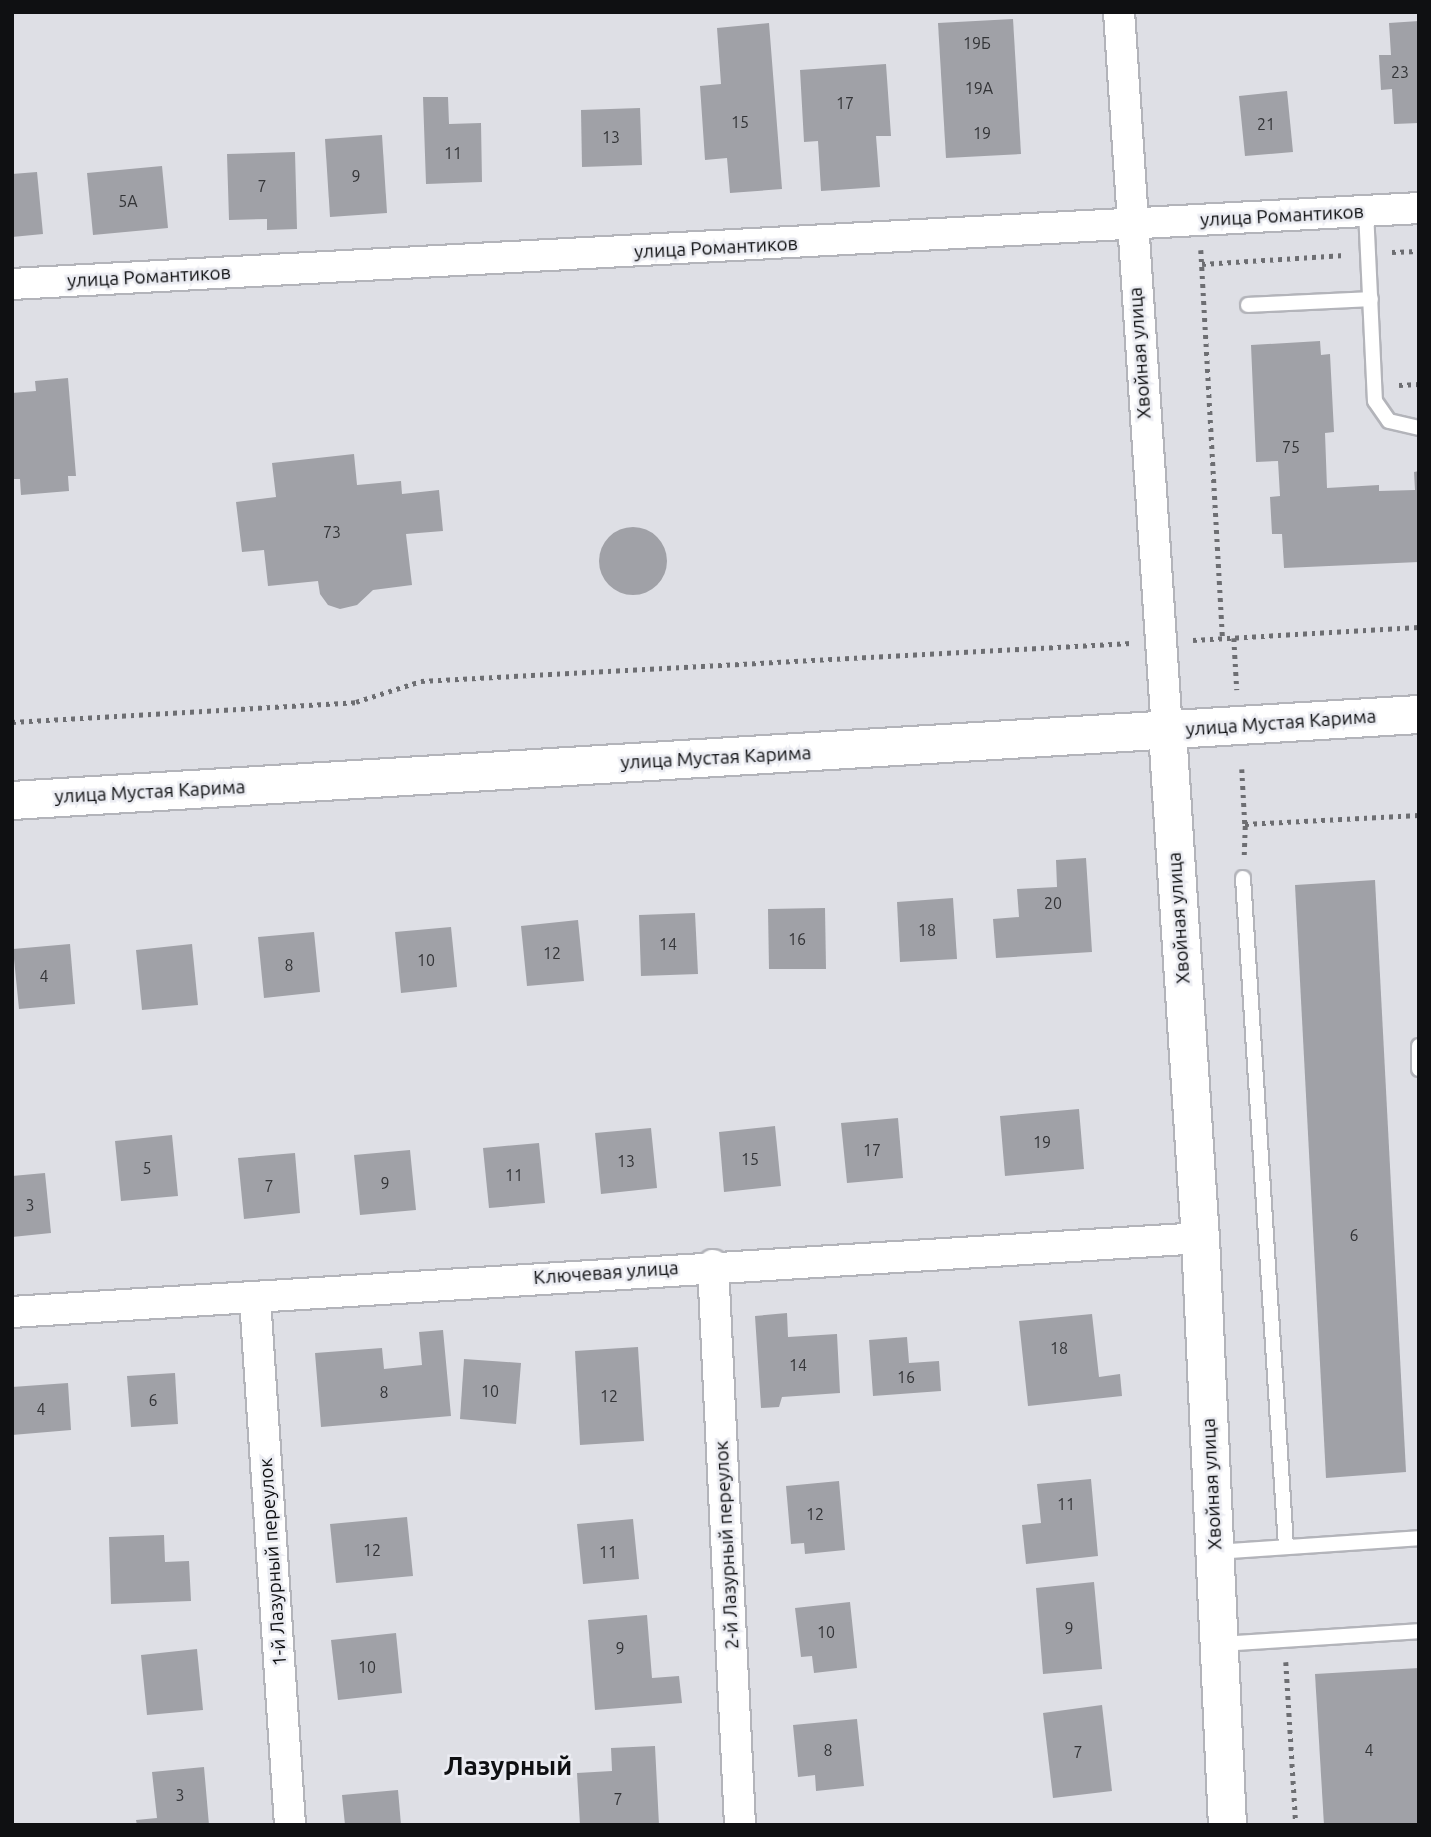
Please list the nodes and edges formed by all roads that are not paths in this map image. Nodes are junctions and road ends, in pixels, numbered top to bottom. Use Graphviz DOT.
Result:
graph roads {
  1 [pos="1119,12"];
  2 [pos="1419,208"];
  3 [pos="1366,211"];
  4 [pos="1130,225"];
  5 [pos="12,284"];
  6 [pos="1371,299"];
  7 [pos="1248,305"];
  8 [pos="1419,428"];
  9 [pos="1419,714"];
  10 [pos="1167,731"];
  11 [pos="12,800"];
  12 [pos="1243,878"];
  13 [pos="1419,1046"];
  14 [pos="1419,1069"];
  15 [pos="1200,1238"];
  16 [pos="713,1265"];
  17 [pos="255,1299"];
  18 [pos="12,1312"];
  19 [pos="1419,1538"];
  20 [pos="1286,1547"];
  21 [pos="1215,1552"];
  22 [pos="1419,1631"];
  23 [pos="1220,1644"];
  24 [pos="290,1825"];
  25 [pos="740,1825"];
  26 [pos="1227,1825"];
  1 -- 4 [label="street, Хвойная улица"];
  2 -- 3 [label="street, улица Романтиков"];
  3 -- 4 [label="street, улица Романтиков"];
  3 -- 6 [label="lane"];
  4 -- 5 [label="street, улица Романтиков"];
  4 -- 10 [label="street, Хвойная улица"];
  6 -- 7 [label="lane"];
  6 -- 8 [label="lane"];
  9 -- 10 [label="street, улица Мустая Карима"];
  10 -- 11 [label="street, улица Мустая Карима"];
  10 -- 15 [label="street, Хвойная улица"];
  12 -- 20 [label="lane"];
  13 -- 14 [label="lane"];
  15 -- 16 [label="street, Ключевая улица"];
  15 -- 21 [label="street, Хвойная улица"];
  16 -- 17 [label="street, Ключевая улица"];
  16 -- 25 [label="street, 2-й Лазурный переулок"];
  17 -- 18 [label="street, Ключевая улица"];
  17 -- 24 [label="street, 1-й Лазурный переулок"];
  19 -- 20 [label="lane"];
  20 -- 21 [label="lane"];
  21 -- 23 [label="street, Хвойная улица"];
  22 -- 23 [label="lane"];
  23 -- 26 [label="street, Хвойная улица"];
}
